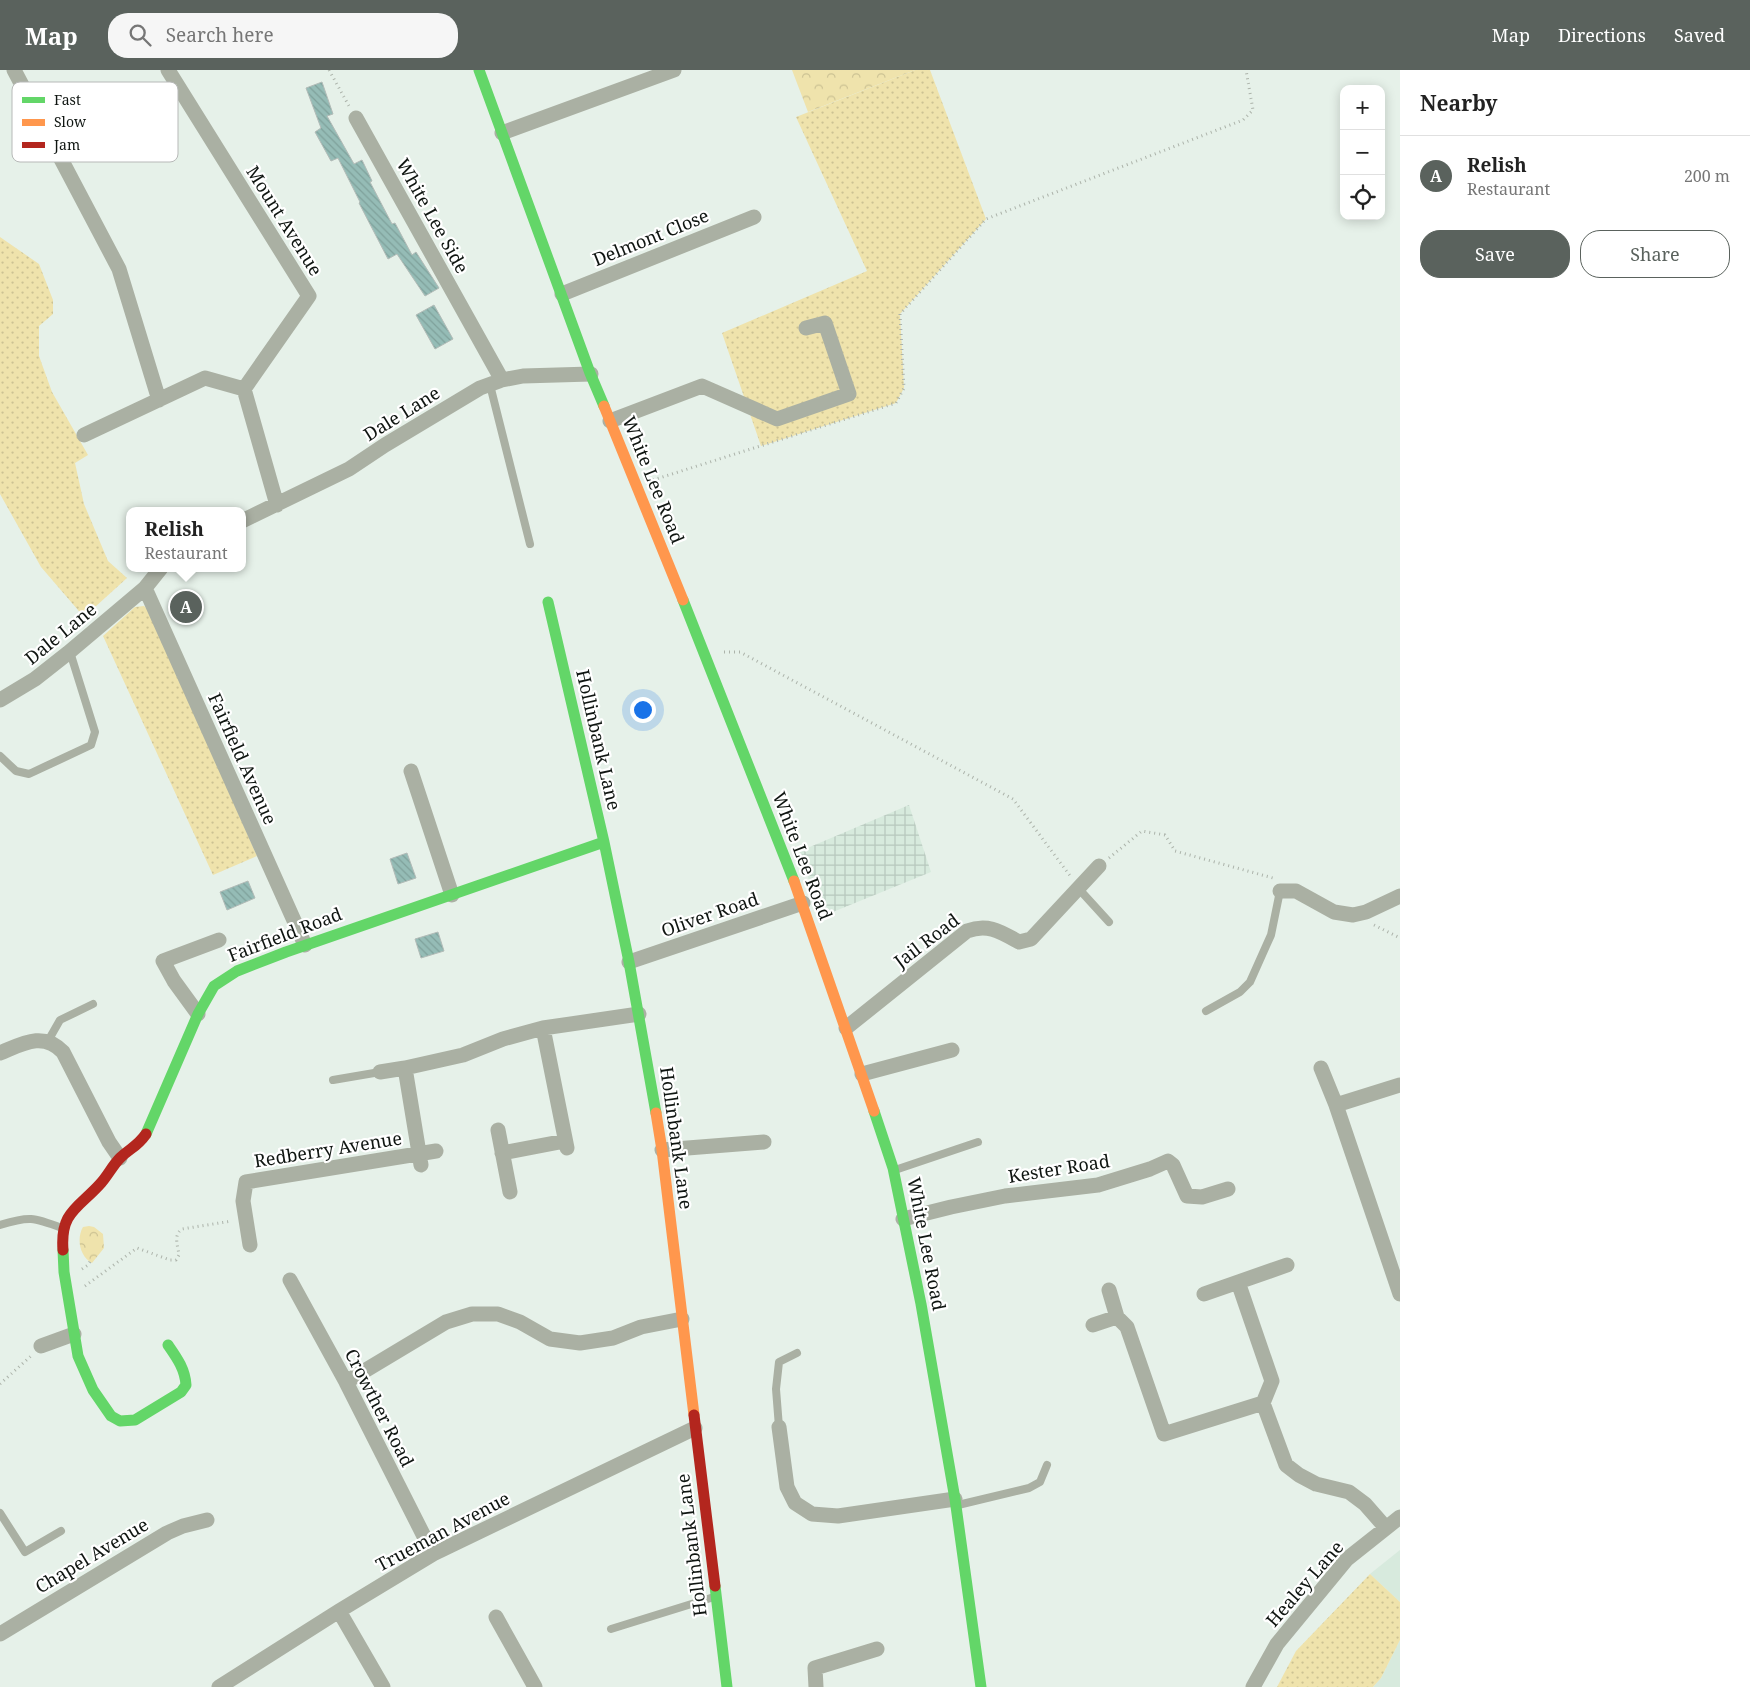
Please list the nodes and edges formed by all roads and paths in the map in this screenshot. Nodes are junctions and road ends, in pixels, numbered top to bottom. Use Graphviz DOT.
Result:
graph roads {
  1 [pos="14,70"];
  2 [pos="168,70"];
  3 [pos="329,70"];
  4 [pos="479,70"];
  5 [pos="674,70"];
  6 [pos="1246,70"];
  7 [pos="20,82"];
  8 [pos="175,82"];
  9 [pos="178,86"];
  10 [pos="356,118"];
  11 [pos="502,133"];
  12 [pos="62,162"];
  13 [pos="754,218"];
  14 [pos="562,294"];
  15 [pos="806,328"];
  16 [pos="591,374"];
  17 [pos="496,382"];
  18 [pos="244,389"];
  19 [pos="159,400"];
  20 [pos="610,421"];
  21 [pos="84,435"];
  22 [pos="636,486"];
  23 [pos="278,505"];
  24 [pos="246,519"];
  25 [pos="530,544"];
  26 [pos="157,572"];
  27 [pos="145,588"];
  28 [pos="548,602"];
  29 [pos="70,652"];
  30 [pos="703,653"];
  31 [pos="0,700"];
  32 [pos="0,756"];
  33 [pos="411,771"];
  34 [pos="604,842"];
  35 [pos="1099,866"];
  36 [pos="1077,886"];
  37 [pos="1280,891"];
  38 [pos="452,895"];
  39 [pos="1400,896"];
  40 [pos="803,903"];
  41 [pos="1353,915"];
  42 [pos="1109,922"];
  43 [pos="1400,938"];
  44 [pos="219,940"];
  45 [pos="305,945"];
  46 [pos="629,962"];
  47 [pos="93,1004"];
  48 [pos="1206,1011"];
  49 [pos="198,1014"];
  50 [pos="639,1014"];
  51 [pos="543,1028"];
  52 [pos="846,1028"];
  53 [pos="48,1041"];
  54 [pos="952,1050"];
  55 [pos="0,1053"];
  56 [pos="405,1068"];
  57 [pos="1321,1068"];
  58 [pos="380,1072"];
  59 [pos="862,1074"];
  60 [pos="333,1080"];
  61 [pos="1400,1085"];
  62 [pos="1336,1105"];
  63 [pos="498,1130"];
  64 [pos="764,1142"];
  65 [pos="978,1142"];
  66 [pos="662,1150"];
  67 [pos="436,1151"];
  68 [pos="502,1153"];
  69 [pos="120,1158"];
  70 [pos="420,1159"];
  71 [pos="894,1171"];
  72 [pos="1228,1189"];
  73 [pos="510,1192"];
  74 [pos="246,1219"];
  75 [pos="903,1219"];
  76 [pos="0,1225"];
  77 [pos="63,1228"];
  78 [pos="250,1245"];
  79 [pos="1287,1265"];
  80 [pos="290,1280"];
  81 [pos="1238,1282"];
  82 [pos="1109,1290"];
  83 [pos="68,1293"];
  84 [pos="1204,1294"];
  85 [pos="1400,1294"];
  86 [pos="1117,1316"];
  87 [pos="682,1319"];
  88 [pos="1093,1324"];
  89 [pos="74,1334"];
  90 [pos="168,1345"];
  91 [pos="41,1346"];
  92 [pos="797,1353"];
  93 [pos="346,1382"];
  94 [pos="0,1384"];
  95 [pos="1263,1403"];
  96 [pos="779,1427"];
  97 [pos="695,1428"];
  98 [pos="1047,1465"];
  99 [pos="956,1502"];
  100 [pos="0,1513"];
  101 [pos="1400,1518"];
  102 [pos="207,1520"];
  103 [pos="1386,1528"];
  104 [pos="61,1531"];
  105 [pos="433,1554"];
  106 [pos="716,1597"];
  107 [pos="339,1611"];
  108 [pos="496,1616"];
  109 [pos="611,1629"];
  110 [pos="0,1634"];
  111 [pos="877,1649"];
  112 [pos="219,1687"];
  113 [pos="383,1687"];
  114 [pos="535,1687"];
  115 [pos="727,1687"];
  116 [pos="816,1687"];
  117 [pos="981,1687"];
  118 [pos="1253,1687"];
  1 -- 7 [label="street"];
  2 -- 8 [label="street, Mount Avenue"];
  3 -- 10 [label="path"];
  4 -- 11 [label="street, White Lee Road"];
  5 -- 11 [label="street"];
  6 -- 22 [label="path"];
  9 -- 18 [label="street, Mount Avenue"];
  10 -- 17 [label="street, White Lee Side"];
  11 -- 14 [label="street, White Lee Road"];
  12 -- 19 [label="street"];
  13 -- 14 [label="street, Delmont Close"];
  14 -- 16 [label="street, White Lee Road"];
  15 -- 20 [label="street"];
  16 -- 17 [label="street, Dale Lane"];
  16 -- 20 [label="street, White Lee Road"];
  17 -- 23 [label="street, Dale Lane"];
  17 -- 25 [label="lane"];
  18 -- 19 [label="street"];
  18 -- 23 [label="street"];
  19 -- 21 [label="street"];
  20 -- 22 [label="street, White Lee Road"];
  22 -- 30 [label="street, White Lee Road"];
  23 -- 24 [label="street, Dale Lane"];
  26 -- 27 [label="street, Dale Lane"];
  27 -- 29 [label="street, Dale Lane"];
  27 -- 45 [label="street, Fairfield Avenue"];
  28 -- 34 [label="street, Hollinbank Lane"];
  29 -- 31 [label="street, Dale Lane"];
  29 -- 32 [label="lane"];
  30 -- 36 [label="path"];
  30 -- 40 [label="street, White Lee Road"];
  33 -- 38 [label="street"];
  34 -- 38 [label="street, Fairfield Road"];
  34 -- 46 [label="street, Hollinbank Lane"];
  35 -- 36 [label="street, Jail Road"];
  35 -- 37 [label="path"];
  36 -- 42 [label="lane"];
  36 -- 52 [label="street, Jail Road"];
  37 -- 41 [label="street"];
  37 -- 48 [label="lane"];
  38 -- 45 [label="street, Fairfield Road"];
  39 -- 41 [label="street"];
  40 -- 46 [label="street, Oliver Road"];
  40 -- 52 [label="street, White Lee Road"];
  41 -- 43 [label="path"];
  44 -- 49 [label="street"];
  45 -- 49 [label="street, Fairfield Road"];
  46 -- 50 [label="street, Hollinbank Lane"];
  47 -- 53 [label="lane"];
  49 -- 69 [label="street, Fairfield Road"];
  50 -- 51 [label="street"];
  50 -- 66 [label="street, Hollinbank Lane"];
  51 -- 56 [label="street"];
  51 -- 68 [label="street"];
  52 -- 59 [label="street, White Lee Road"];
  53 -- 55 [label="street"];
  53 -- 69 [label="street"];
  54 -- 59 [label="street"];
  56 -- 58 [label="street"];
  56 -- 70 [label="street, Redberry Avenue"];
  57 -- 62 [label="street"];
  58 -- 60 [label="lane"];
  59 -- 71 [label="street, White Lee Road"];
  61 -- 62 [label="street"];
  62 -- 85 [label="street"];
  63 -- 68 [label="street"];
  64 -- 66 [label="street"];
  65 -- 71 [label="lane"];
  66 -- 87 [label="street, Hollinbank Lane"];
  67 -- 70 [label="street, Redberry Avenue"];
  68 -- 73 [label="street"];
  69 -- 77 [label="street, Fairfield Road"];
  70 -- 74 [label="street, Redberry Avenue"];
  71 -- 75 [label="street, White Lee Road"];
  72 -- 75 [label="street, Kester Road"];
  74 -- 78 [label="street, Redberry Avenue"];
  74 -- 83 [label="path"];
  75 -- 99 [label="street, White Lee Road"];
  76 -- 77 [label="lane"];
  77 -- 83 [label="street, Fairfield Road"];
  79 -- 81 [label="street"];
  80 -- 93 [label="street, Crowther Road"];
  81 -- 84 [label="street"];
  81 -- 95 [label="street"];
  82 -- 86 [label="street"];
  83 -- 89 [label="street, Fairfield Road"];
  86 -- 88 [label="street"];
  86 -- 95 [label="street"];
  87 -- 93 [label="street"];
  87 -- 97 [label="street, Hollinbank Lane"];
  89 -- 90 [label="street, Fairfield Road"];
  89 -- 91 [label="street"];
  91 -- 94 [label="path"];
  92 -- 96 [label="lane"];
  93 -- 105 [label="street, Crowther Road"];
  95 -- 103 [label="street"];
  96 -- 99 [label="street"];
  97 -- 105 [label="street, Trueman Avenue"];
  97 -- 106 [label="street, Hollinbank Lane"];
  98 -- 99 [label="lane"];
  99 -- 117 [label="street, White Lee Road"];
  100 -- 104 [label="lane"];
  101 -- 103 [label="street, Healey Lane"];
  102 -- 110 [label="street, Chapel Avenue"];
  103 -- 118 [label="street, Healey Lane"];
  105 -- 107 [label="street, Trueman Avenue"];
  106 -- 109 [label="lane"];
  106 -- 115 [label="street, Hollinbank Lane"];
  107 -- 112 [label="street, Trueman Avenue"];
  107 -- 113 [label="street"];
  108 -- 114 [label="street"];
  111 -- 116 [label="street"];
}
